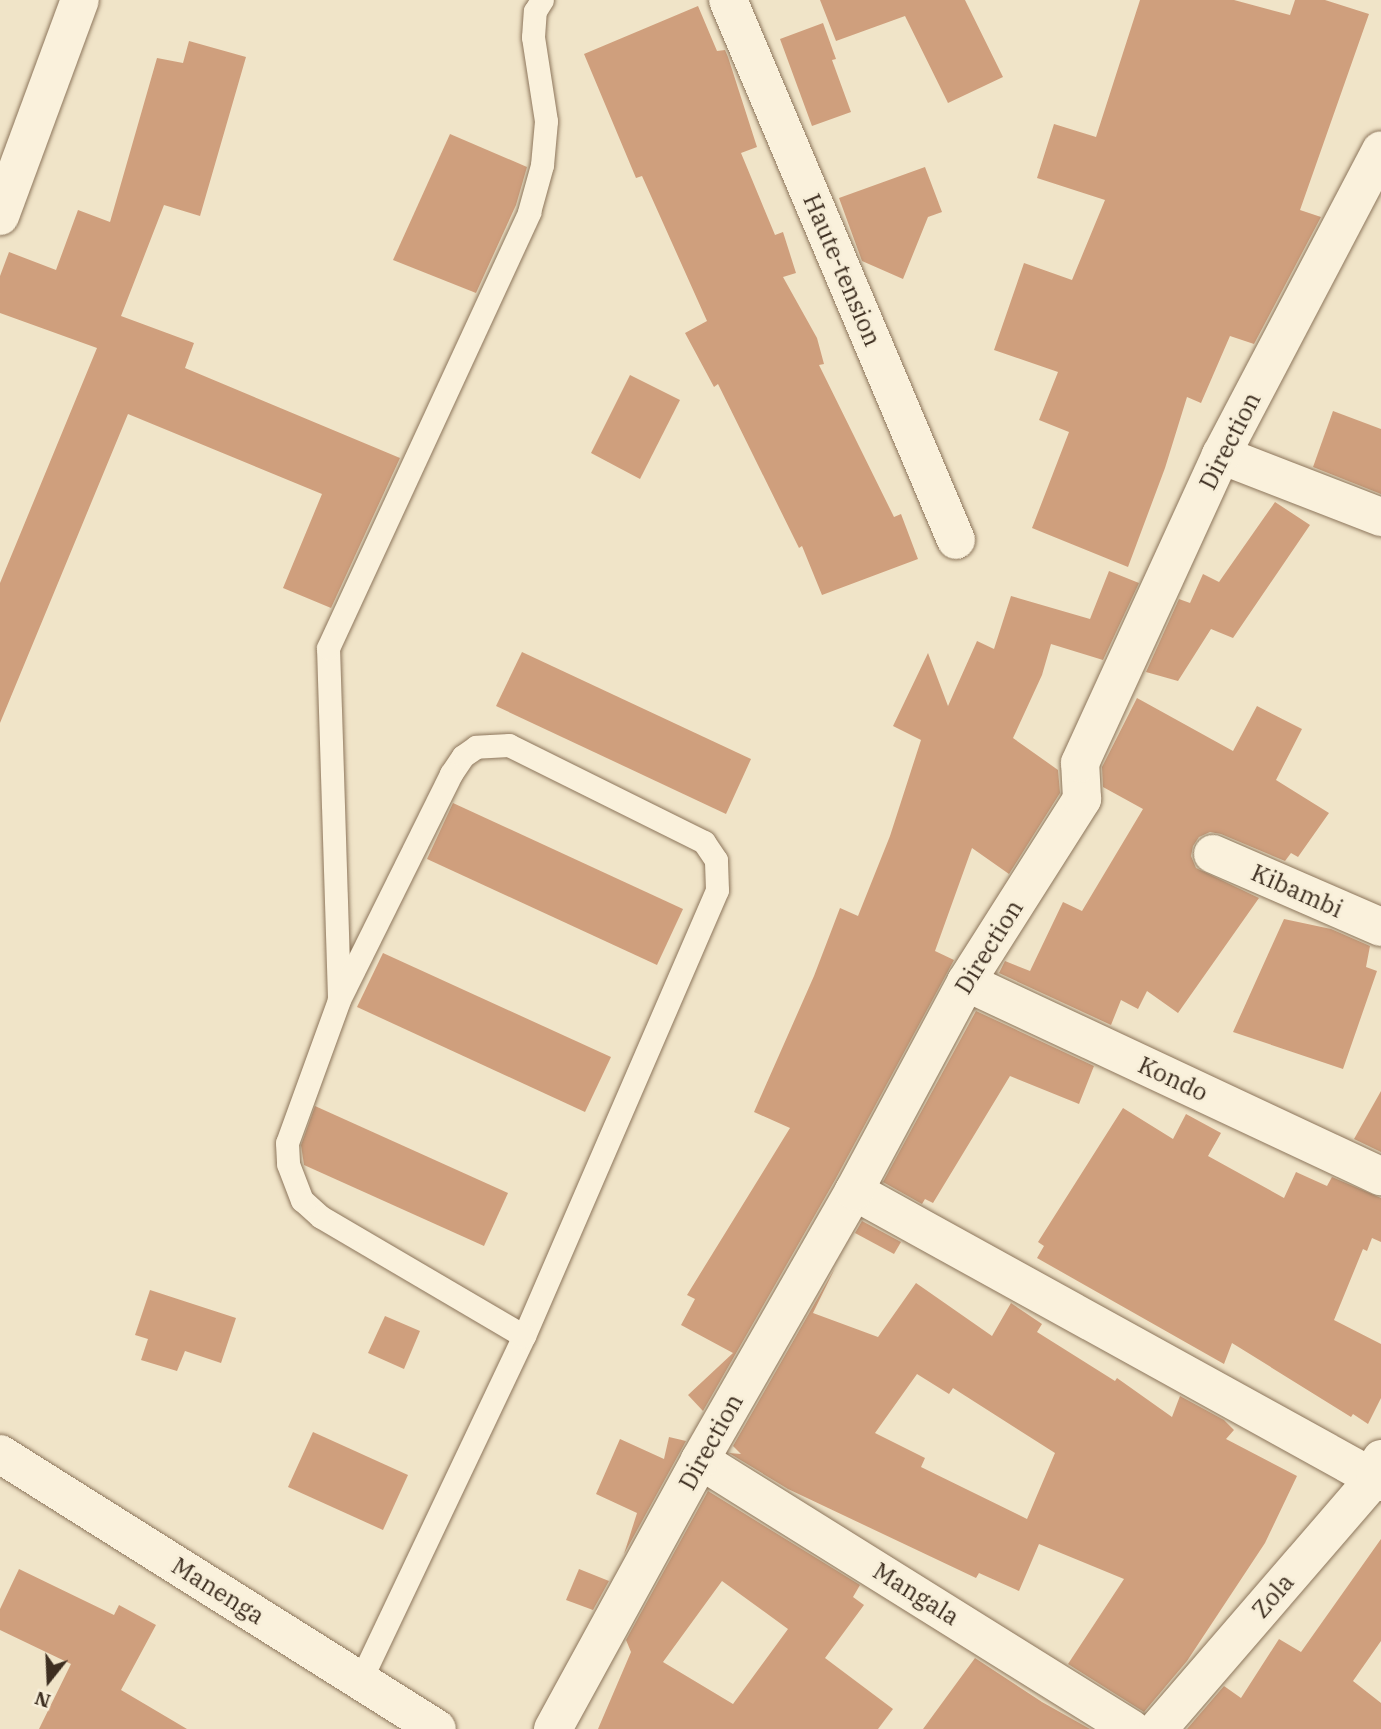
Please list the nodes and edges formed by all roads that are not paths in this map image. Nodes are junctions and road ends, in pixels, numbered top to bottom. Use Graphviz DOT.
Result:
graph roads {
  1 [pos="80,0"];
  2 [pos="542,0"];
  3 [pos="729,0"];
  4 [pos="1381,150"];
  5 [pos="0,216"];
  6 [pos="1221,455"];
  7 [pos="1381,517"];
  8 [pos="956,540"];
  9 [pos="1213,854"];
  10 [pos="1381,928"];
  11 [pos="966,982"];
  12 [pos="339,1000"];
  13 [pos="1381,1176"];
  14 [pos="854,1191"];
  15 [pos="524,1336"];
  16 [pos="0,1454"];
  17 [pos="701,1460"];
  18 [pos="1379,1473"];
  19 [pos="360,1681"];
  20 [pos="437,1729"];
  21 [pos="553,1729"];
  22 [pos="1131,1729"];
  23 [pos="1157,1729"];
  1 -- 5 [label="street"];
  2 -- 12 [label="lane"];
  3 -- 8 [label="street, Haute-tension"];
  4 -- 6 [label="street, Direction"];
  6 -- 7 [label="street"];
  6 -- 11 [label="street, Direction"];
  9 -- 10 [label="street, Kibambi"];
  11 -- 13 [label="street, Kondo"];
  11 -- 14 [label="street, Direction"];
  12 -- 15 [label="lane"];
  12 -- 15 [label="lane"];
  14 -- 17 [label="street, Direction"];
  14 -- 18 [label="street"];
  15 -- 19 [label="lane"];
  16 -- 19 [label="street, Manenga"];
  17 -- 21 [label="street, Direction"];
  17 -- 22 [label="street, Mangala"];
  18 -- 23 [label="street, Zola"];
  19 -- 20 [label="street, Manenga"];
}
